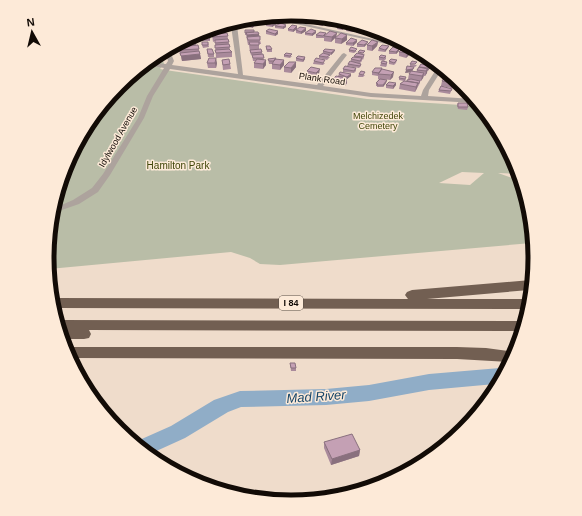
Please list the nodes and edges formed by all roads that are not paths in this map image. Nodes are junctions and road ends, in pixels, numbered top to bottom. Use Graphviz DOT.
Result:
graph roads {
  1 [pos="285,21"];
  2 [pos="234,28"];
  3 [pos="398,46"];
  4 [pos="169,55"];
  5 [pos="344,55"];
  6 [pos="154,65"];
  7 [pos="168,67"];
  8 [pos="437,72"];
  9 [pos="240,77"];
  10 [pos="318,88"];
  11 [pos="424,99"];
  12 [pos="468,101"];
  13 [pos="60,209"];
  14 [pos="526,285"];
  15 [pos="59,303"];
  16 [pos="328,303"];
  17 [pos="523,304"];
  18 [pos="64,325"];
  19 [pos="144,326"];
  20 [pos="518,326"];
  21 [pos="67,334"];
  22 [pos="73,352"];
  23 [pos="505,356"];
  1 -- 3 [label="street"];
  2 -- 9 [label="street"];
  4 -- 7 [label="street"];
  5 -- 10 [label="street"];
  6 -- 7 [label="street, Plank Road"];
  7 -- 9 [label="street, Plank Road"];
  7 -- 13 [label="street, Idylwood Avenue"];
  8 -- 11 [label="street"];
  9 -- 10 [label="street, Plank Road"];
  10 -- 11 [label="street, Plank Road"];
  11 -- 12 [label="street, Plank Road"];
  14 -- 16 [label="highway"];
  15 -- 16 [label="highway, I 84"];
  16 -- 17 [label="highway, I 84"];
  18 -- 19 [label="highway"];
  19 -- 20 [label="highway"];
  19 -- 21 [label="highway"];
  22 -- 23 [label="highway"];
}
